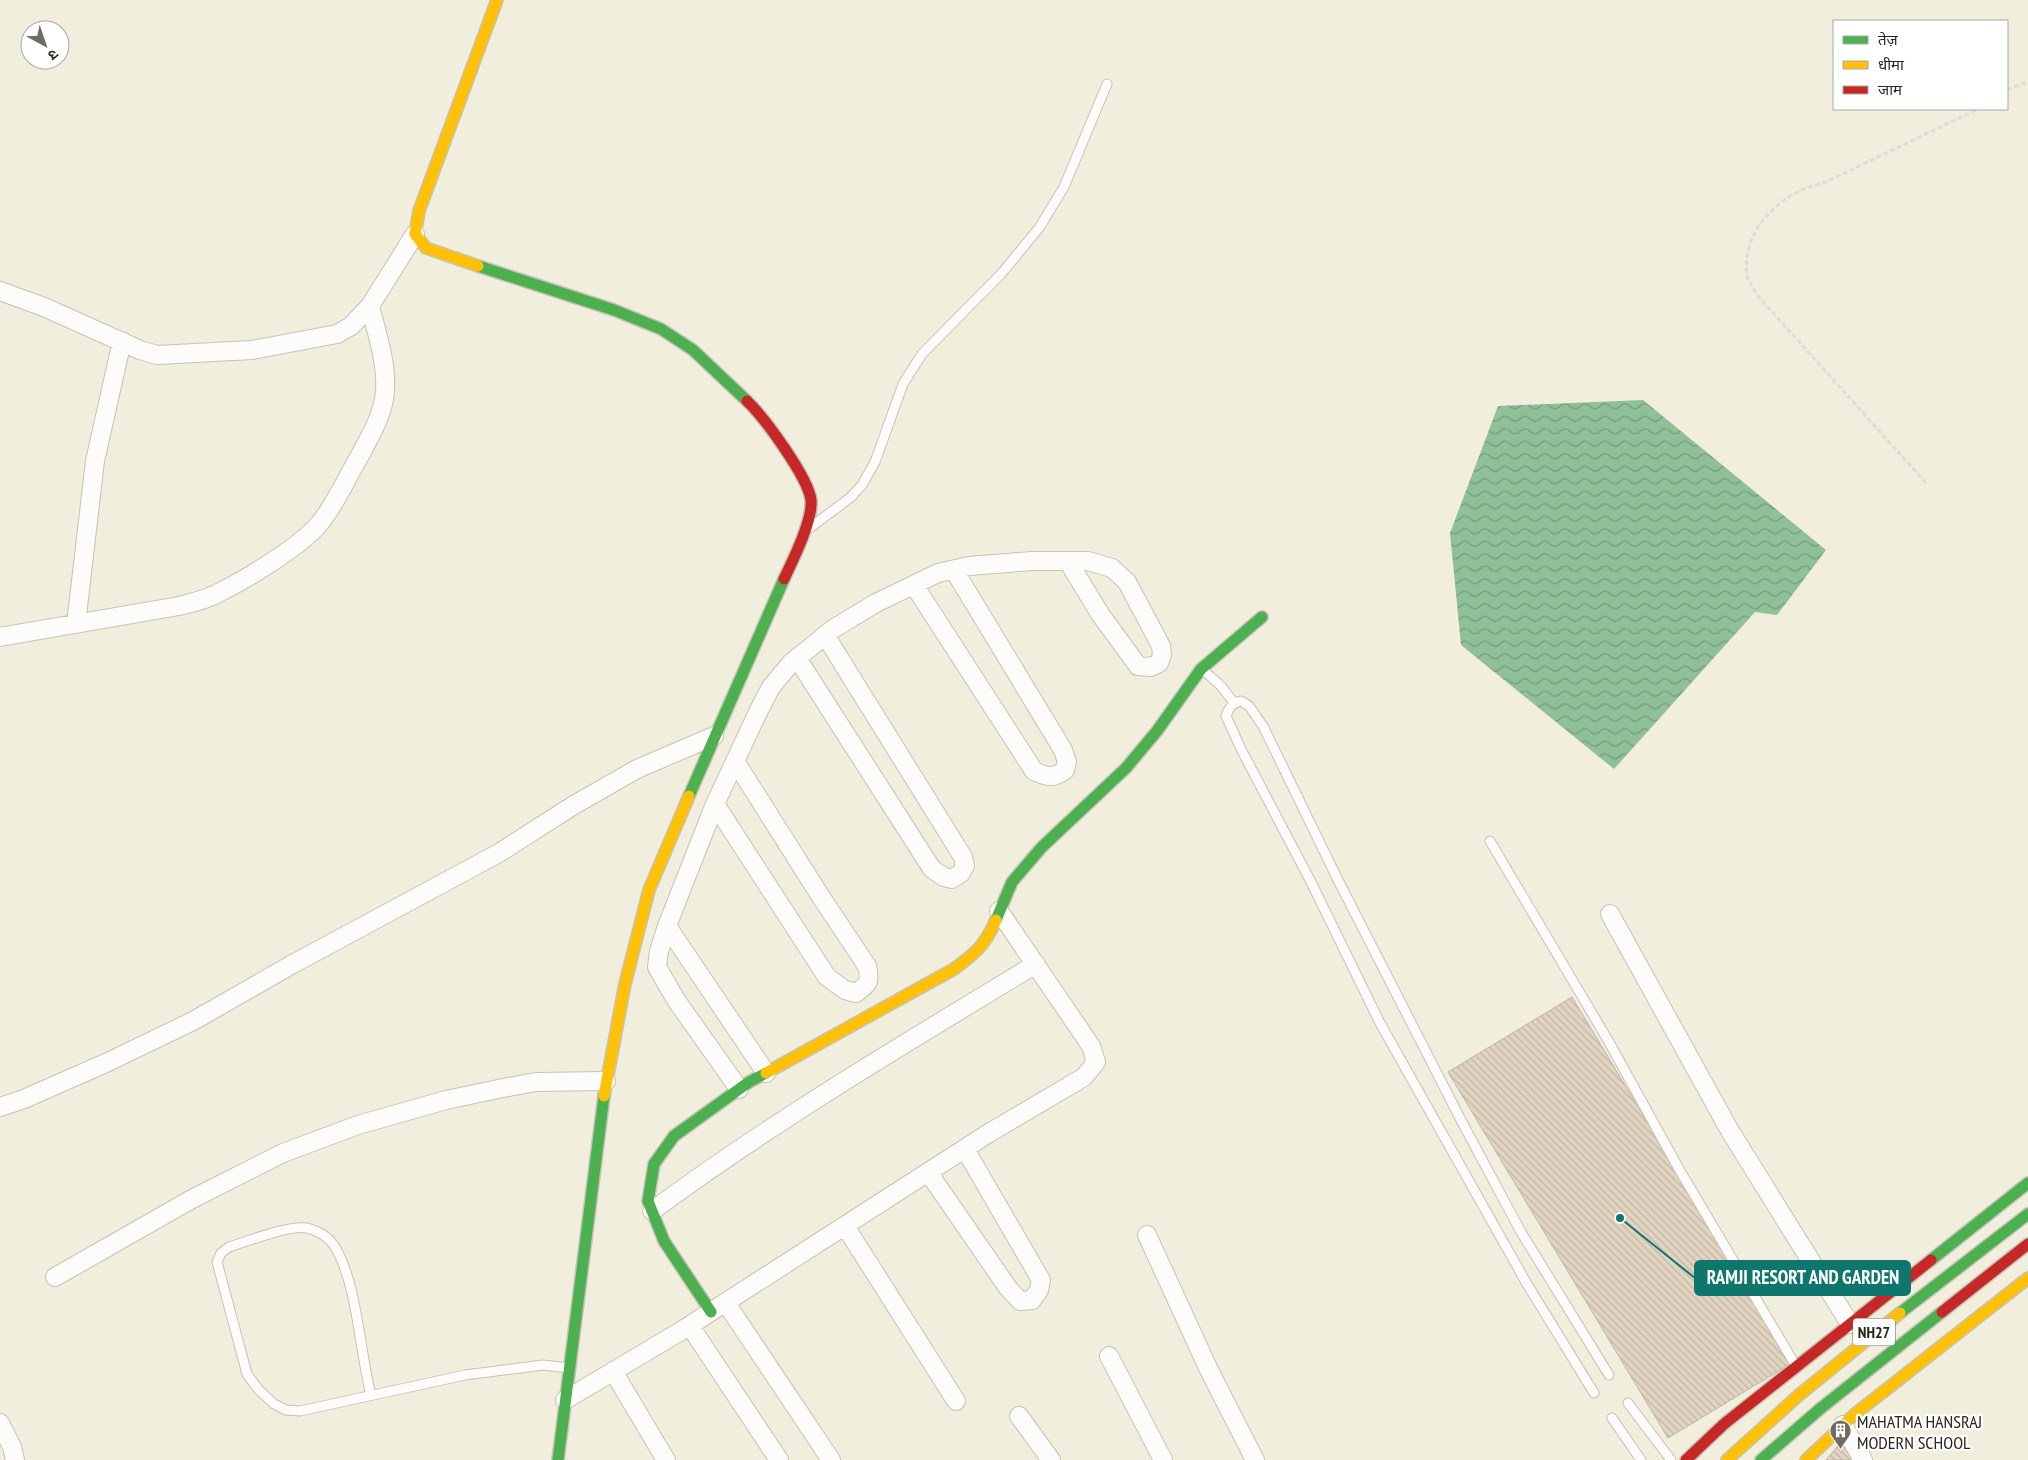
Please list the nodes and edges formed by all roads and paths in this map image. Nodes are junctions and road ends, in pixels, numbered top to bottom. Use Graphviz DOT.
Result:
graph roads {
  1 [pos="496,0"];
  2 [pos="1106,84"];
  3 [pos="2028,84"];
  4 [pos="2008,90"];
  5 [pos="1976,110"];
  6 [pos="415,234"];
  7 [pos="0,291"];
  8 [pos="370,306"];
  9 [pos="122,341"];
  10 [pos="1926,483"];
  11 [pos="805,532"];
  12 [pos="1068,561"];
  13 [pos="954,570"];
  14 [pos="914,584"];
  15 [pos="1262,617"];
  16 [pos="76,624"];
  17 [pos="825,635"];
  18 [pos="0,637"];
  19 [pos="797,658"];
  20 [pos="1201,669"];
  21 [pos="1234,703"];
  22 [pos="714,736"];
  23 [pos="735,761"];
  24 [pos="715,804"];
  25 [pos="1490,841"];
  26 [pos="999,911"];
  27 [pos="1610,914"];
  28 [pos="667,926"];
  29 [pos="1036,964"];
  30 [pos="766,1073"];
  31 [pos="606,1081"];
  32 [pos="739,1090"];
  33 [pos="0,1107"];
  34 [pos="965,1149"];
  35 [pos="928,1172"];
  36 [pos="2028,1183"];
  37 [pos="652,1211"];
  38 [pos="2028,1214"];
  39 [pos="845,1226"];
  40 [pos="1147,1235"];
  41 [pos="2028,1244"];
  42 [pos="56,1277"];
  43 [pos="2028,1278"];
  44 [pos="726,1303"];
  45 [pos="711,1312"];
  46 [pos="1850,1324"];
  47 [pos="690,1326"];
  48 [pos="1109,1356"];
  49 [pos="1796,1366"];
  50 [pos="569,1368"];
  51 [pos="614,1371"];
  52 [pos="1609,1375"];
  53 [pos="1594,1393"];
  54 [pos="371,1395"];
  55 [pos="565,1400"];
  56 [pos="956,1401"];
  57 [pos="1628,1403"];
  58 [pos="1019,1416"];
  59 [pos="1612,1418"];
  60 [pos="0,1423"];
  61 [pos="1843,1425"];
  62 [pos="15,1460"];
  63 [pos="558,1460"];
  64 [pos="666,1460"];
  65 [pos="779,1460"];
  66 [pos="832,1460"];
  67 [pos="1051,1460"];
  68 [pos="1163,1460"];
  69 [pos="1255,1460"];
  70 [pos="1641,1460"];
  71 [pos="1671,1460"];
  72 [pos="1686,1460"];
  73 [pos="1727,1460"];
  74 [pos="1761,1460"];
  75 [pos="1806,1460"];
  76 [pos="1863,1460"];
  1 -- 6 [label="main road"];
  2 -- 11 [label="lane"];
  3 -- 4 [label="path"];
  5 -- 10 [label="path"];
  6 -- 8 [label="street"];
  6 -- 11 [label="main road"];
  7 -- 9 [label="street"];
  8 -- 9 [label="street"];
  8 -- 16 [label="street"];
  9 -- 16 [label="street"];
  11 -- 22 [label="main road"];
  12 -- 12 [label="street"];
  12 -- 13 [label="street"];
  13 -- 14 [label="street"];
  13 -- 14 [label="street"];
  14 -- 17 [label="street"];
  15 -- 20 [label="main road"];
  16 -- 18 [label="street"];
  17 -- 19 [label="street"];
  17 -- 19 [label="street"];
  19 -- 23 [label="street"];
  20 -- 21 [label="lane"];
  20 -- 26 [label="main road"];
  21 -- 52 [label="lane"];
  21 -- 53 [label="lane"];
  22 -- 31 [label="main road"];
  22 -- 33 [label="street"];
  23 -- 24 [label="street"];
  23 -- 24 [label="street"];
  24 -- 28 [label="street"];
  25 -- 49 [label="lane"];
  26 -- 29 [label="street"];
  26 -- 30 [label="main road"];
  27 -- 46 [label="street"];
  28 -- 30 [label="street"];
  28 -- 32 [label="street"];
  29 -- 34 [label="street"];
  29 -- 37 [label="street"];
  30 -- 32 [label="main road"];
  31 -- 42 [label="street"];
  31 -- 50 [label="main road"];
  32 -- 37 [label="main road"];
  34 -- 35 [label="street"];
  34 -- 35 [label="street"];
  35 -- 39 [label="street"];
  36 -- 46 [label="main road"];
  37 -- 45 [label="main road"];
  38 -- 73 [label="main road, NH27"];
  39 -- 44 [label="street"];
  39 -- 56 [label="street"];
  40 -- 69 [label="street"];
  41 -- 74 [label="main road, NH27"];
  43 -- 61 [label="main road"];
  44 -- 45 [label="street"];
  44 -- 66 [label="street"];
  45 -- 47 [label="street"];
  46 -- 49 [label="main road"];
  47 -- 51 [label="street"];
  47 -- 65 [label="street"];
  48 -- 68 [label="street"];
  49 -- 72 [label="main road"];
  50 -- 54 [label="lane"];
  50 -- 55 [label="main road"];
  51 -- 55 [label="street"];
  51 -- 64 [label="street"];
  54 -- 54 [label="lane"];
  55 -- 63 [label="main road"];
  57 -- 71 [label="lane"];
  58 -- 67 [label="street"];
  59 -- 70 [label="lane"];
  60 -- 62 [label="street"];
  61 -- 75 [label="main road"];
  61 -- 76 [label="street"];
}
